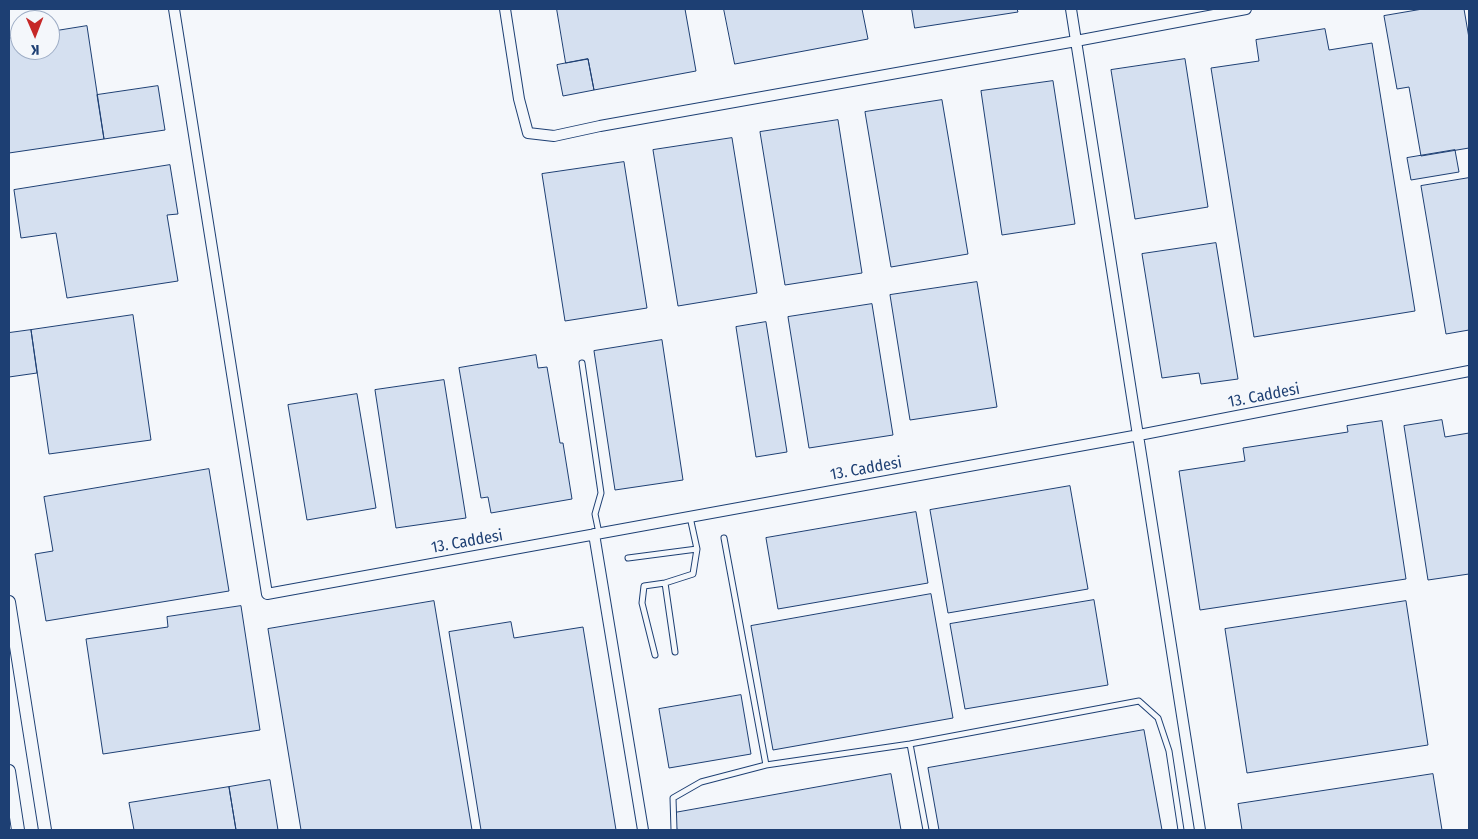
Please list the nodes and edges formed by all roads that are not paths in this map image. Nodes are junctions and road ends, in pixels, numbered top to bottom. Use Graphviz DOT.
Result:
graph roads {
  1 [pos="174,9"];
  2 [pos="505,9"];
  3 [pos="1071,9"];
  4 [pos="1246,9"];
  5 [pos="1076,41"];
  6 [pos="582,363"];
  7 [pos="1469,371"];
  8 [pos="1139,435"];
  9 [pos="690,516"];
  10 [pos="596,533"];
  11 [pos="724,538"];
  12 [pos="697,549"];
  13 [pos="628,558"];
  14 [pos="665,583"];
  15 [pos="9,602"];
  16 [pos="675,652"];
  17 [pos="655,655"];
  18 [pos="910,744"];
  19 [pos="766,765"];
  20 [pos="9,771"];
  21 [pos="18,830"];
  22 [pos="45,830"];
  23 [pos="643,830"];
  24 [pos="674,830"];
  25 [pos="926,830"];
  26 [pos="1180,830"];
  27 [pos="1200,830"];
  1 -- 10 [label="street, 13. Caddesi"];
  2 -- 5 [label="street"];
  3 -- 5 [label="street"];
  4 -- 5 [label="street"];
  5 -- 8 [label="street"];
  6 -- 10 [label="lane"];
  7 -- 8 [label="street, 13. Caddesi"];
  8 -- 9 [label="street, 13. Caddesi"];
  8 -- 27 [label="street"];
  9 -- 10 [label="street, 13. Caddesi"];
  9 -- 12 [label="lane"];
  10 -- 23 [label="street"];
  11 -- 19 [label="lane"];
  12 -- 13 [label="lane"];
  12 -- 14 [label="lane"];
  14 -- 16 [label="lane"];
  14 -- 17 [label="lane"];
  15 -- 22 [label="street"];
  18 -- 19 [label="lane"];
  18 -- 25 [label="lane"];
  18 -- 26 [label="lane"];
  19 -- 24 [label="lane"];
  20 -- 21 [label="street"];
}
